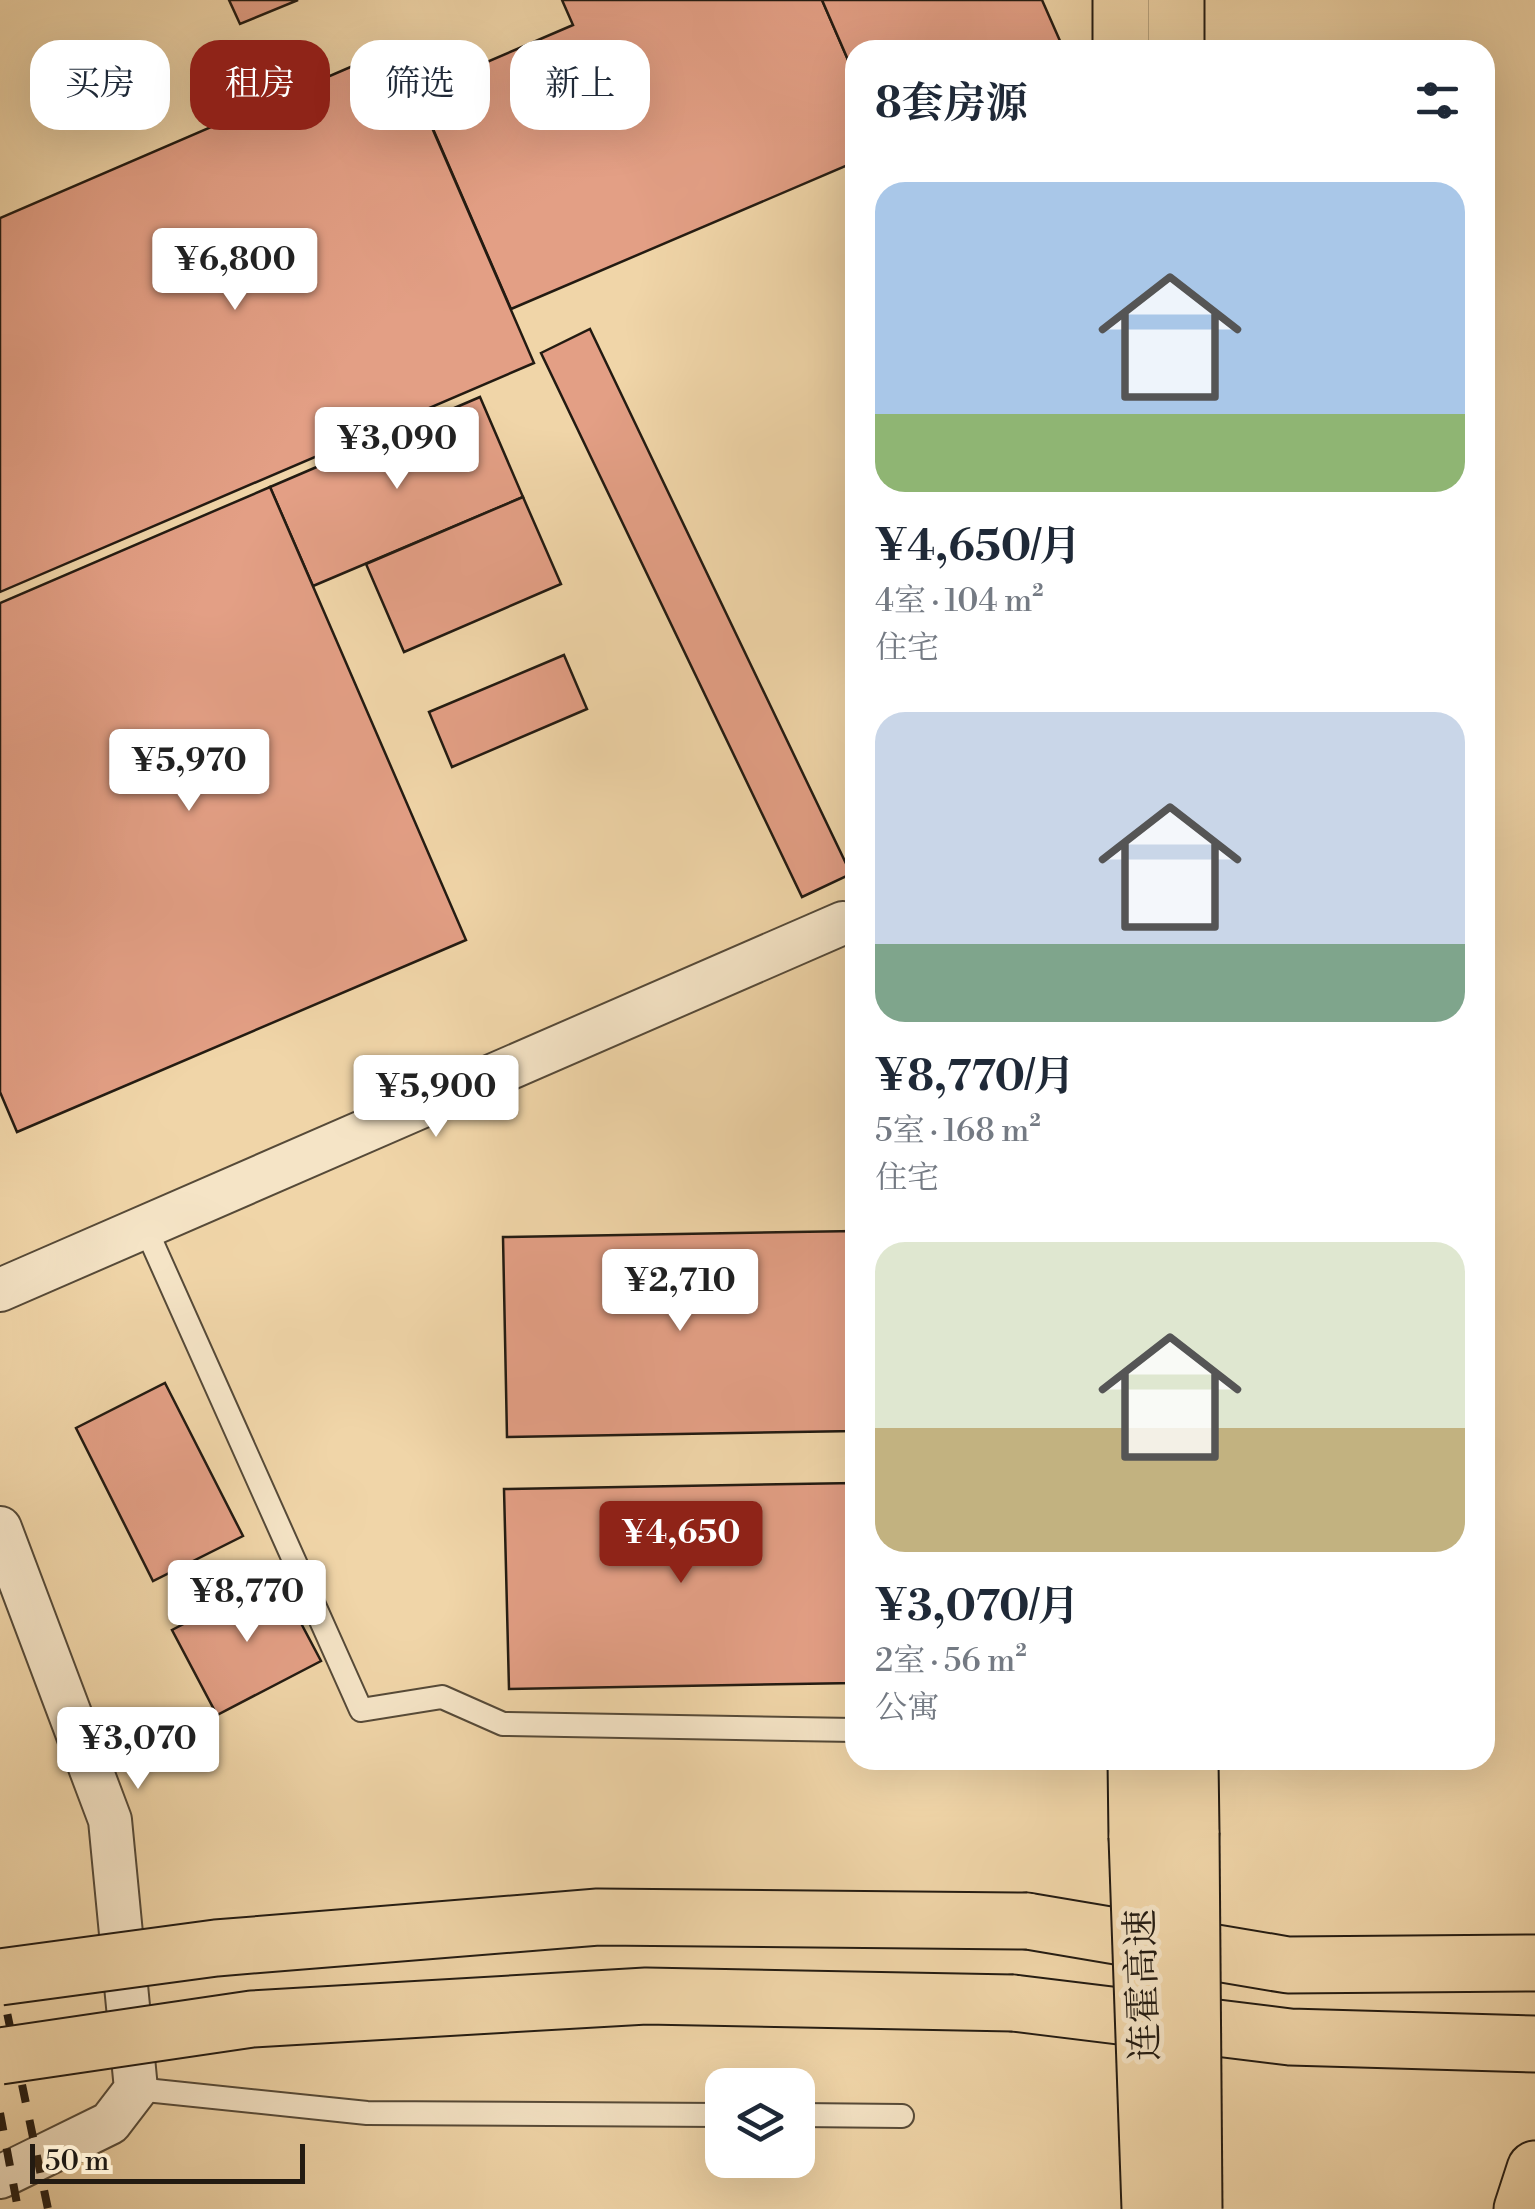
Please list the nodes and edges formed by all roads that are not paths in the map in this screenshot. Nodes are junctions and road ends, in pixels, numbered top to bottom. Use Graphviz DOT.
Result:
graph roads {
  1 [pos="1121,0"];
  2 [pos="1176,0"];
  3 [pos="1121,40"];
  4 [pos="1176,40"];
  5 [pos="843,923"];
  6 [pos="145,1227"];
  7 [pos="0,1290"];
  8 [pos="0,1528"];
  9 [pos="845,1730"];
  10 [pos="1136,1770"];
  11 [pos="1190,1770"];
  12 [pos="1535,1962"];
  13 [pos="0,1977"];
  14 [pos="1535,2044"];
  15 [pos="0,2056"];
  16 [pos="136,2089"];
  17 [pos="705,2115"];
  18 [pos="815,2115"];
  19 [pos="902,2116"];
  20 [pos="1535,2170"];
  21 [pos="0,2177"];
  22 [pos="1150,2209"];
  23 [pos="1194,2209"];
  24 [pos="1522,2209"];
  1 -- 3 [label="main road"];
  2 -- 4 [label="main road"];
  5 -- 6 [label="street"];
  6 -- 7 [label="street"];
  6 -- 9 [label="lane"];
  8 -- 16 [label="street"];
  10 -- 22 [label="main road, 连霍高速, bridge"];
  11 -- 23 [label="main road, 连霍高速, bridge"];
  12 -- 13 [label="main road, bridge"];
  14 -- 15 [label="main road, bridge"];
  16 -- 17 [label="lane"];
  16 -- 21 [label="street"];
  18 -- 19 [label="lane"];
  20 -- 24 [label="main road"];
}
